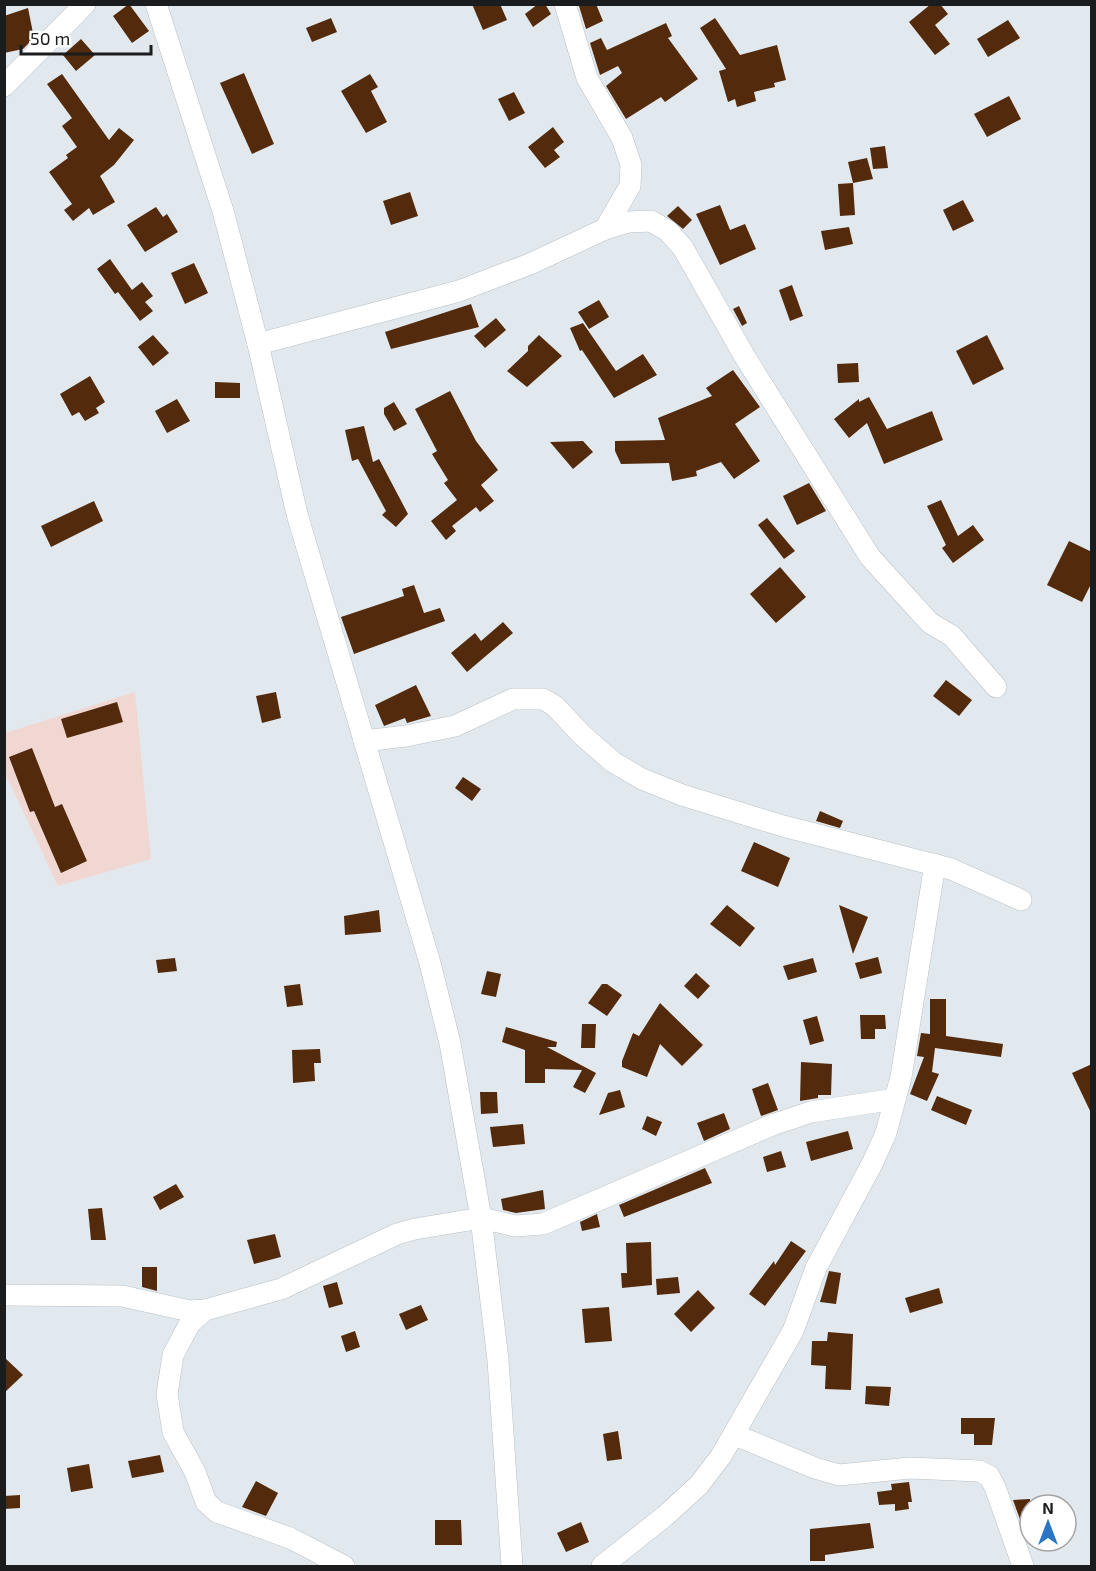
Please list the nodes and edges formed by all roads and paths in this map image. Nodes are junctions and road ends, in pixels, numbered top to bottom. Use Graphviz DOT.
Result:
graph roads {
  1 [pos="85,4"];
  2 [pos="156,4"];
  3 [pos="566,4"];
  4 [pos="4,86"];
  5 [pos="605,229"];
  6 [pos="258,344"];
  7 [pos="996,687"];
  8 [pos="364,741"];
  9 [pos="935,864"];
  10 [pos="1021,900"];
  11 [pos="896,1099"];
  12 [pos="481,1218"];
  13 [pos="4,1295"];
  14 [pos="205,1310"];
  15 [pos="735,1435"];
  16 [pos="344,1566"];
  17 [pos="512,1566"];
  18 [pos="602,1566"];
  19 [pos="1023,1566"];
  1 -- 4 [label="street"];
  2 -- 6 [label="street"];
  3 -- 5 [label="street"];
  5 -- 6 [label="street"];
  5 -- 7 [label="street"];
  6 -- 8 [label="street"];
  8 -- 9 [label="street"];
  8 -- 12 [label="street"];
  9 -- 10 [label="street"];
  9 -- 11 [label="street"];
  11 -- 12 [label="street"];
  11 -- 15 [label="street"];
  12 -- 14 [label="street"];
  12 -- 17 [label="street"];
  13 -- 14 [label="street"];
  14 -- 16 [label="street"];
  15 -- 18 [label="street"];
  15 -- 19 [label="street"];
}
